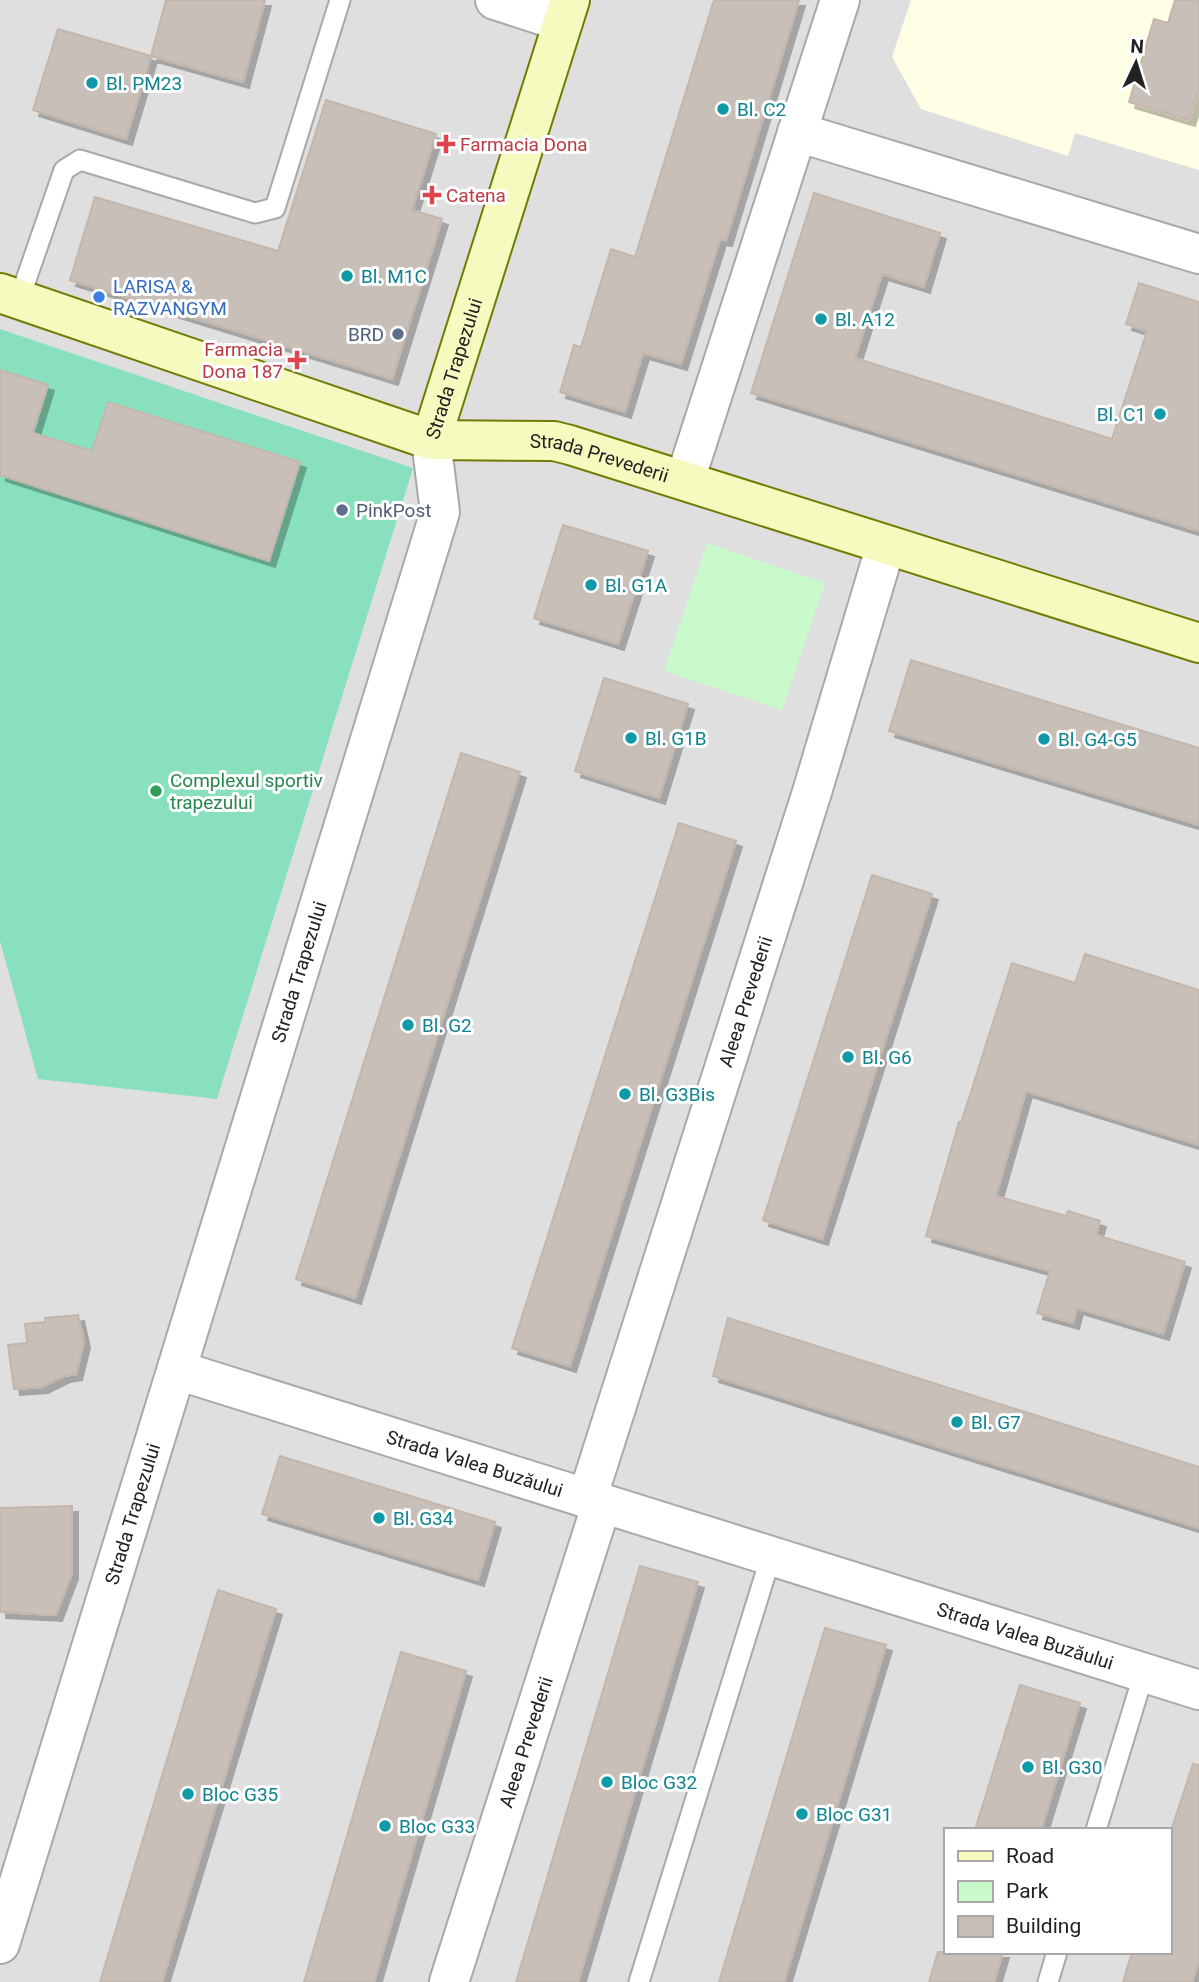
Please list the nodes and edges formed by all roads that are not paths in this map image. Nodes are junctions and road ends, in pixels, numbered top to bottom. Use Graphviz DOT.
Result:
graph roads {
  1 [pos="341,0"];
  2 [pos="495,0"];
  3 [pos="840,0"];
  4 [pos="567,11"];
  5 [pos="797,132"];
  6 [pos="1199,254"];
  7 [pos="10,297"];
  8 [pos="431,440"];
  9 [pos="685,480"];
  10 [pos="886,545"];
  11 [pos="1199,643"];
  12 [pos="177,1370"];
  13 [pos="595,1501"];
  14 [pos="771,1556"];
  15 [pos="1144,1673"];
  16 [pos="1199,1690"];
  17 [pos="1097,1828"];
  18 [pos="0,1944"];
  19 [pos="1056,1954"];
  20 [pos="449,1982"];
  21 [pos="639,1982"];
  22 [pos="1048,1982"];
  1 -- 7 [label="lane"];
  2 -- 4 [label="street"];
  3 -- 5 [label="street"];
  4 -- 8 [label="street, Strada Trapezului"];
  5 -- 6 [label="street"];
  5 -- 9 [label="street"];
  7 -- 8 [label="street, Strada Prevederii"];
  8 -- 9 [label="street, Strada Prevederii"];
  8 -- 12 [label="street, Strada Trapezului"];
  9 -- 10 [label="street, Strada Prevederii"];
  10 -- 11 [label="street, Strada Prevederii"];
  10 -- 13 [label="street, Aleea Prevederii"];
  12 -- 13 [label="street, Strada Valea Buzăului"];
  12 -- 18 [label="street, Strada Trapezului"];
  13 -- 14 [label="street, Strada Valea Buzăului"];
  13 -- 20 [label="street, Aleea Prevederii"];
  14 -- 15 [label="street, Strada Valea Buzăului"];
  14 -- 21 [label="lane"];
  15 -- 16 [label="street, Strada Valea Buzăului"];
  15 -- 17 [label="lane"];
  19 -- 22 [label="lane"];
}
